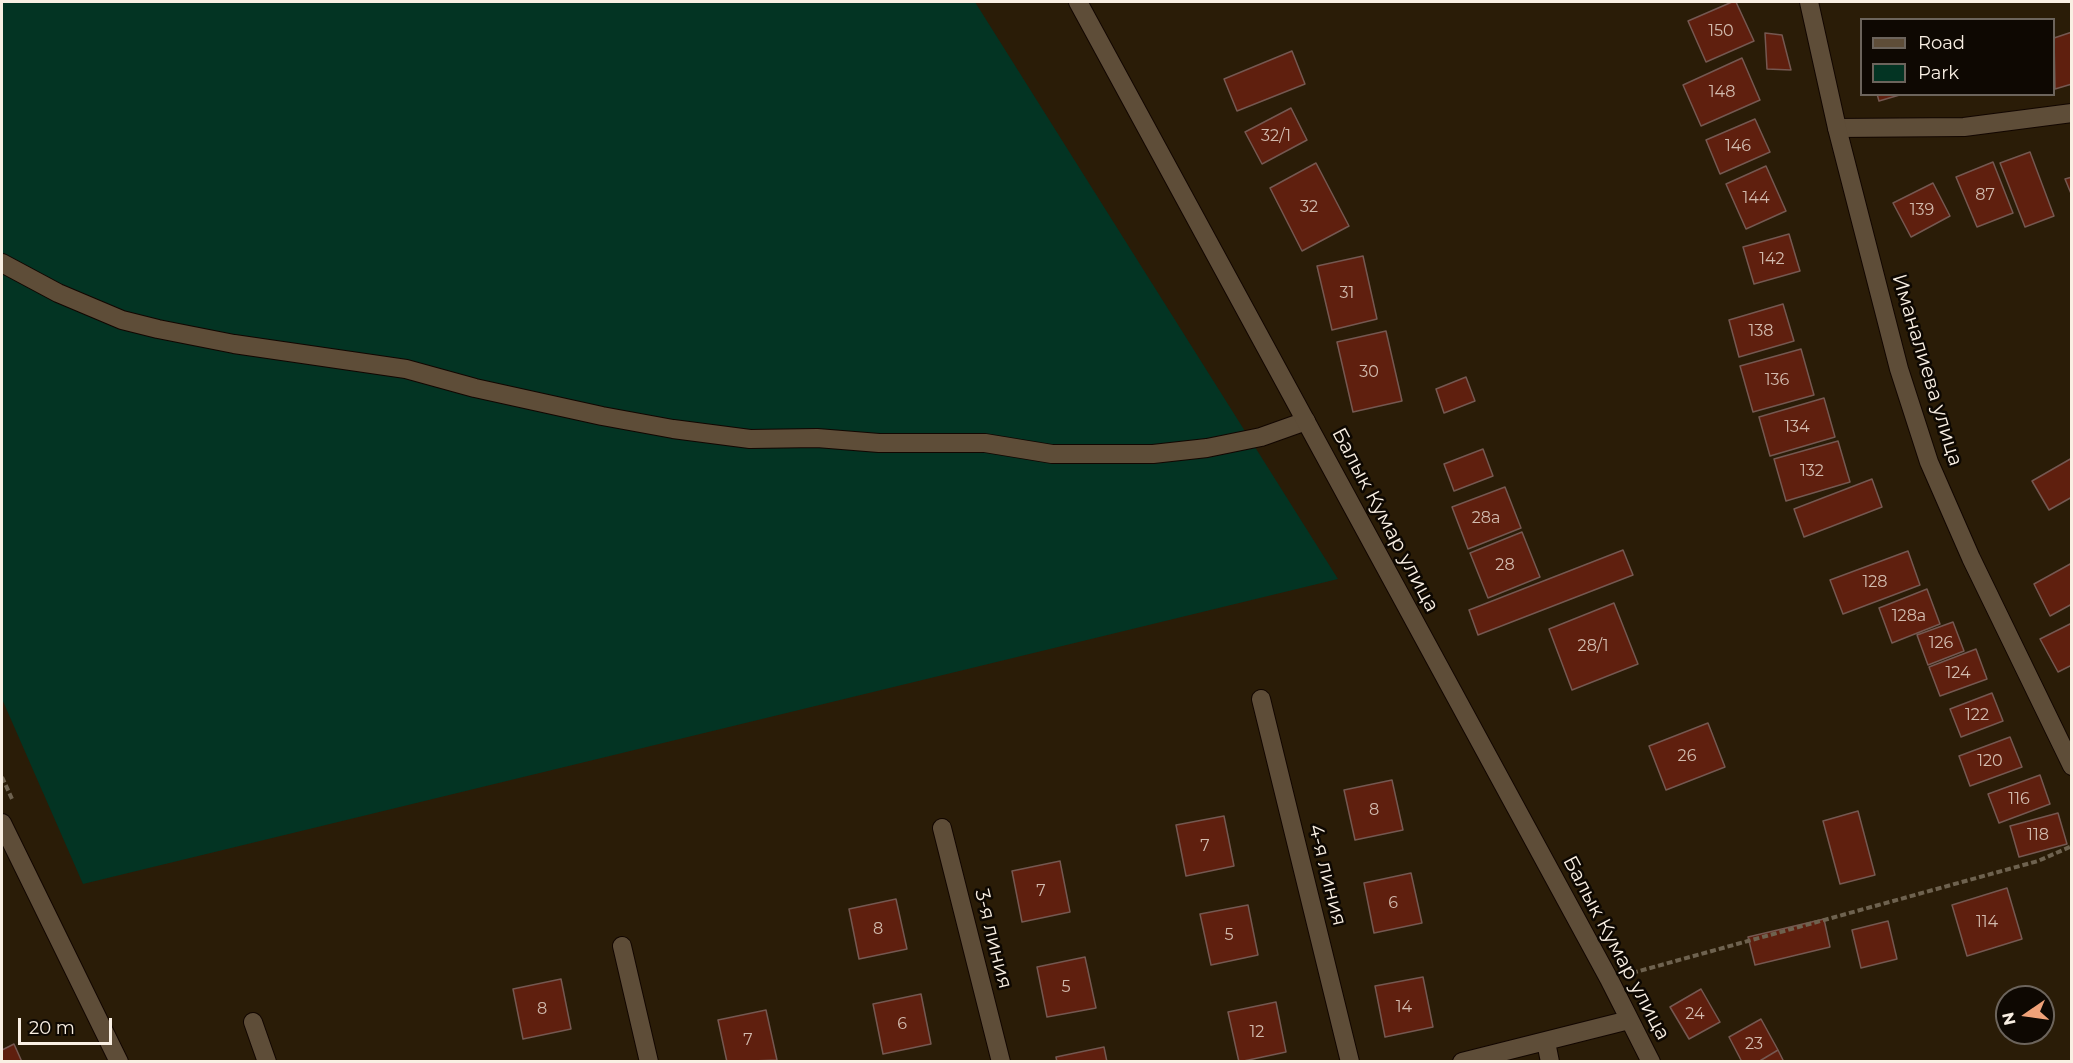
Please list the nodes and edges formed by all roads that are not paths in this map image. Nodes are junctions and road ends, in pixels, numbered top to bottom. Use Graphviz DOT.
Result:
graph roads {
  1 [pos="1078,2"];
  2 [pos="1809,2"];
  3 [pos="2072,113"];
  4 [pos="1837,128"];
  5 [pos="2,263"];
  6 [pos="1306,421"];
  7 [pos="1261,699"];
  8 [pos="2072,766"];
  9 [pos="2,823"];
  10 [pos="942,828"];
  11 [pos="622,946"];
  12 [pos="1629,1020"];
  13 [pos="253,1022"];
  14 [pos="1546,1042"];
  15 [pos="119,1062"];
  16 [pos="267,1062"];
  17 [pos="649,1062"];
  18 [pos="1001,1062"];
  19 [pos="1350,1062"];
  20 [pos="1462,1062"];
  21 [pos="1551,1062"];
  22 [pos="1651,1062"];
  1 -- 6 [label="street, Балык Кумар улица"];
  2 -- 4 [label="street, Иманалиева улица"];
  3 -- 4 [label="street"];
  4 -- 8 [label="street, Иманалиева улица"];
  5 -- 6 [label="street"];
  6 -- 12 [label="street, Балык Кумар улица"];
  7 -- 19 [label="street, 4-я линия"];
  9 -- 15 [label="street"];
  10 -- 18 [label="street, 3-я линия"];
  11 -- 17 [label="street"];
  12 -- 14 [label="street"];
  12 -- 22 [label="street, Балык Кумар улица"];
  13 -- 16 [label="street"];
  14 -- 20 [label="street"];
  14 -- 21 [label="street"];
}
